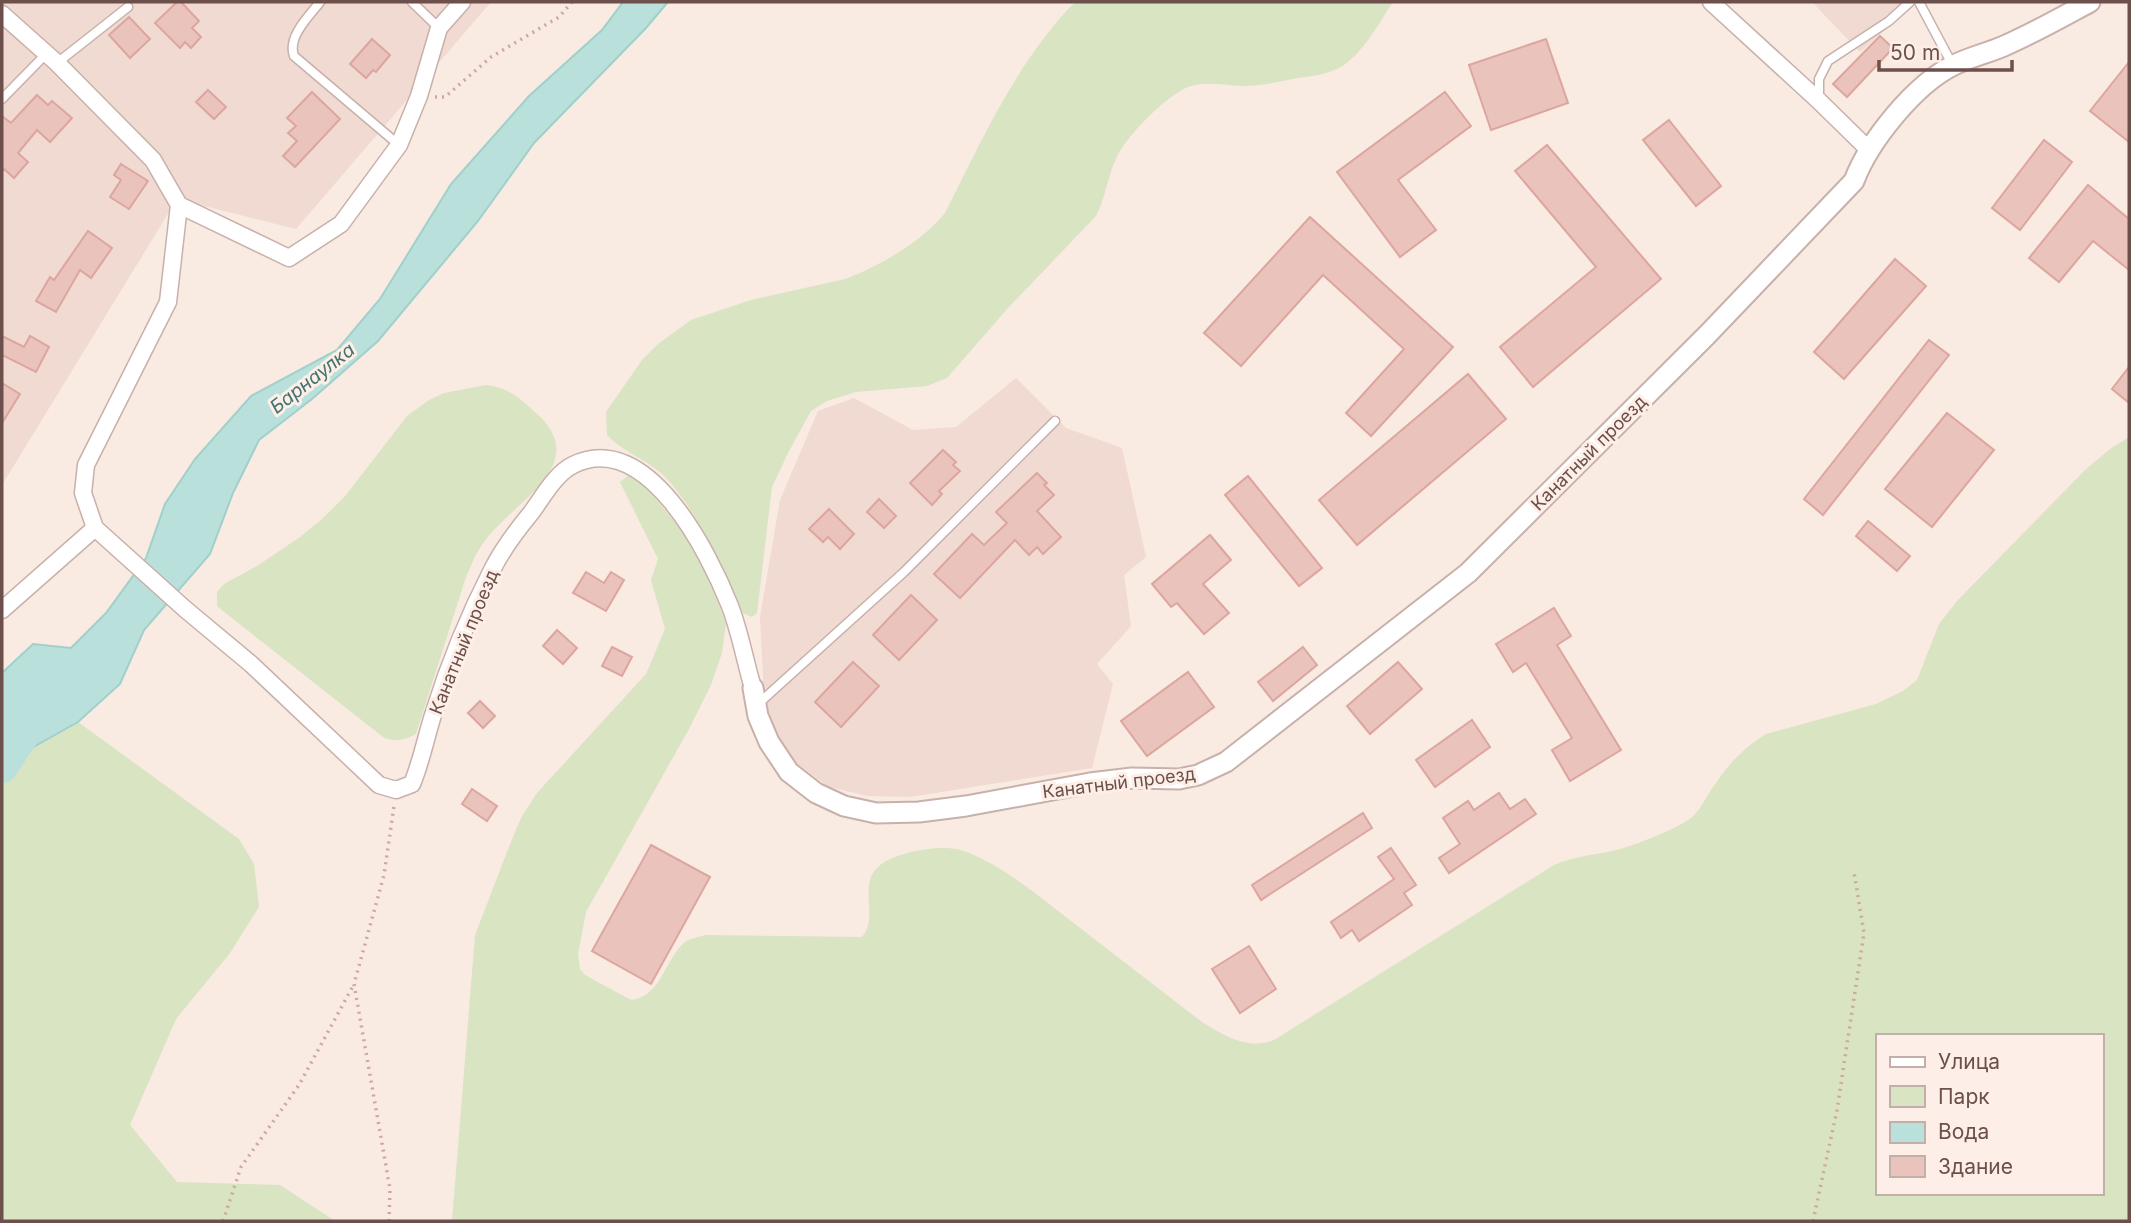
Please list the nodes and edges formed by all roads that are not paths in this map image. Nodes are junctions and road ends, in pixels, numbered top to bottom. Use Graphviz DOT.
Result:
graph roads {
  1 [pos="320,2"];
  2 [pos="412,2"];
  3 [pos="462,2"];
  4 [pos="1711,2"];
  5 [pos="1910,2"];
  6 [pos="1919,2"];
  7 [pos="2090,2"];
  8 [pos="128,7"];
  9 [pos="2,14"];
  10 [pos="439,28"];
  11 [pos="52,59"];
  12 [pos="1953,65"];
  13 [pos="2,99"];
  14 [pos="1819,100"];
  15 [pos="399,145"];
  16 [pos="1870,151"];
  17 [pos="179,205"];
  18 [pos="1055,421"];
  19 [pos="95,528"];
  20 [pos="2,610"];
  21 [pos="754,697"];
  1 -- 15 [label="lane"];
  2 -- 10 [label="lane"];
  3 -- 10 [label="street"];
  4 -- 14 [label="street"];
  5 -- 14 [label="lane"];
  6 -- 12 [label="lane"];
  7 -- 12 [label="street, Канатный проезд"];
  8 -- 11 [label="lane"];
  9 -- 11 [label="street"];
  10 -- 15 [label="street"];
  11 -- 13 [label="lane"];
  11 -- 17 [label="street"];
  12 -- 16 [label="street, Канатный проезд"];
  14 -- 16 [label="street"];
  15 -- 17 [label="street"];
  16 -- 21 [label="street, Канатный проезд"];
  17 -- 19 [label="street"];
  18 -- 21 [label="lane"];
  19 -- 20 [label="street"];
  19 -- 21 [label="street, Канатный проезд"];
}
